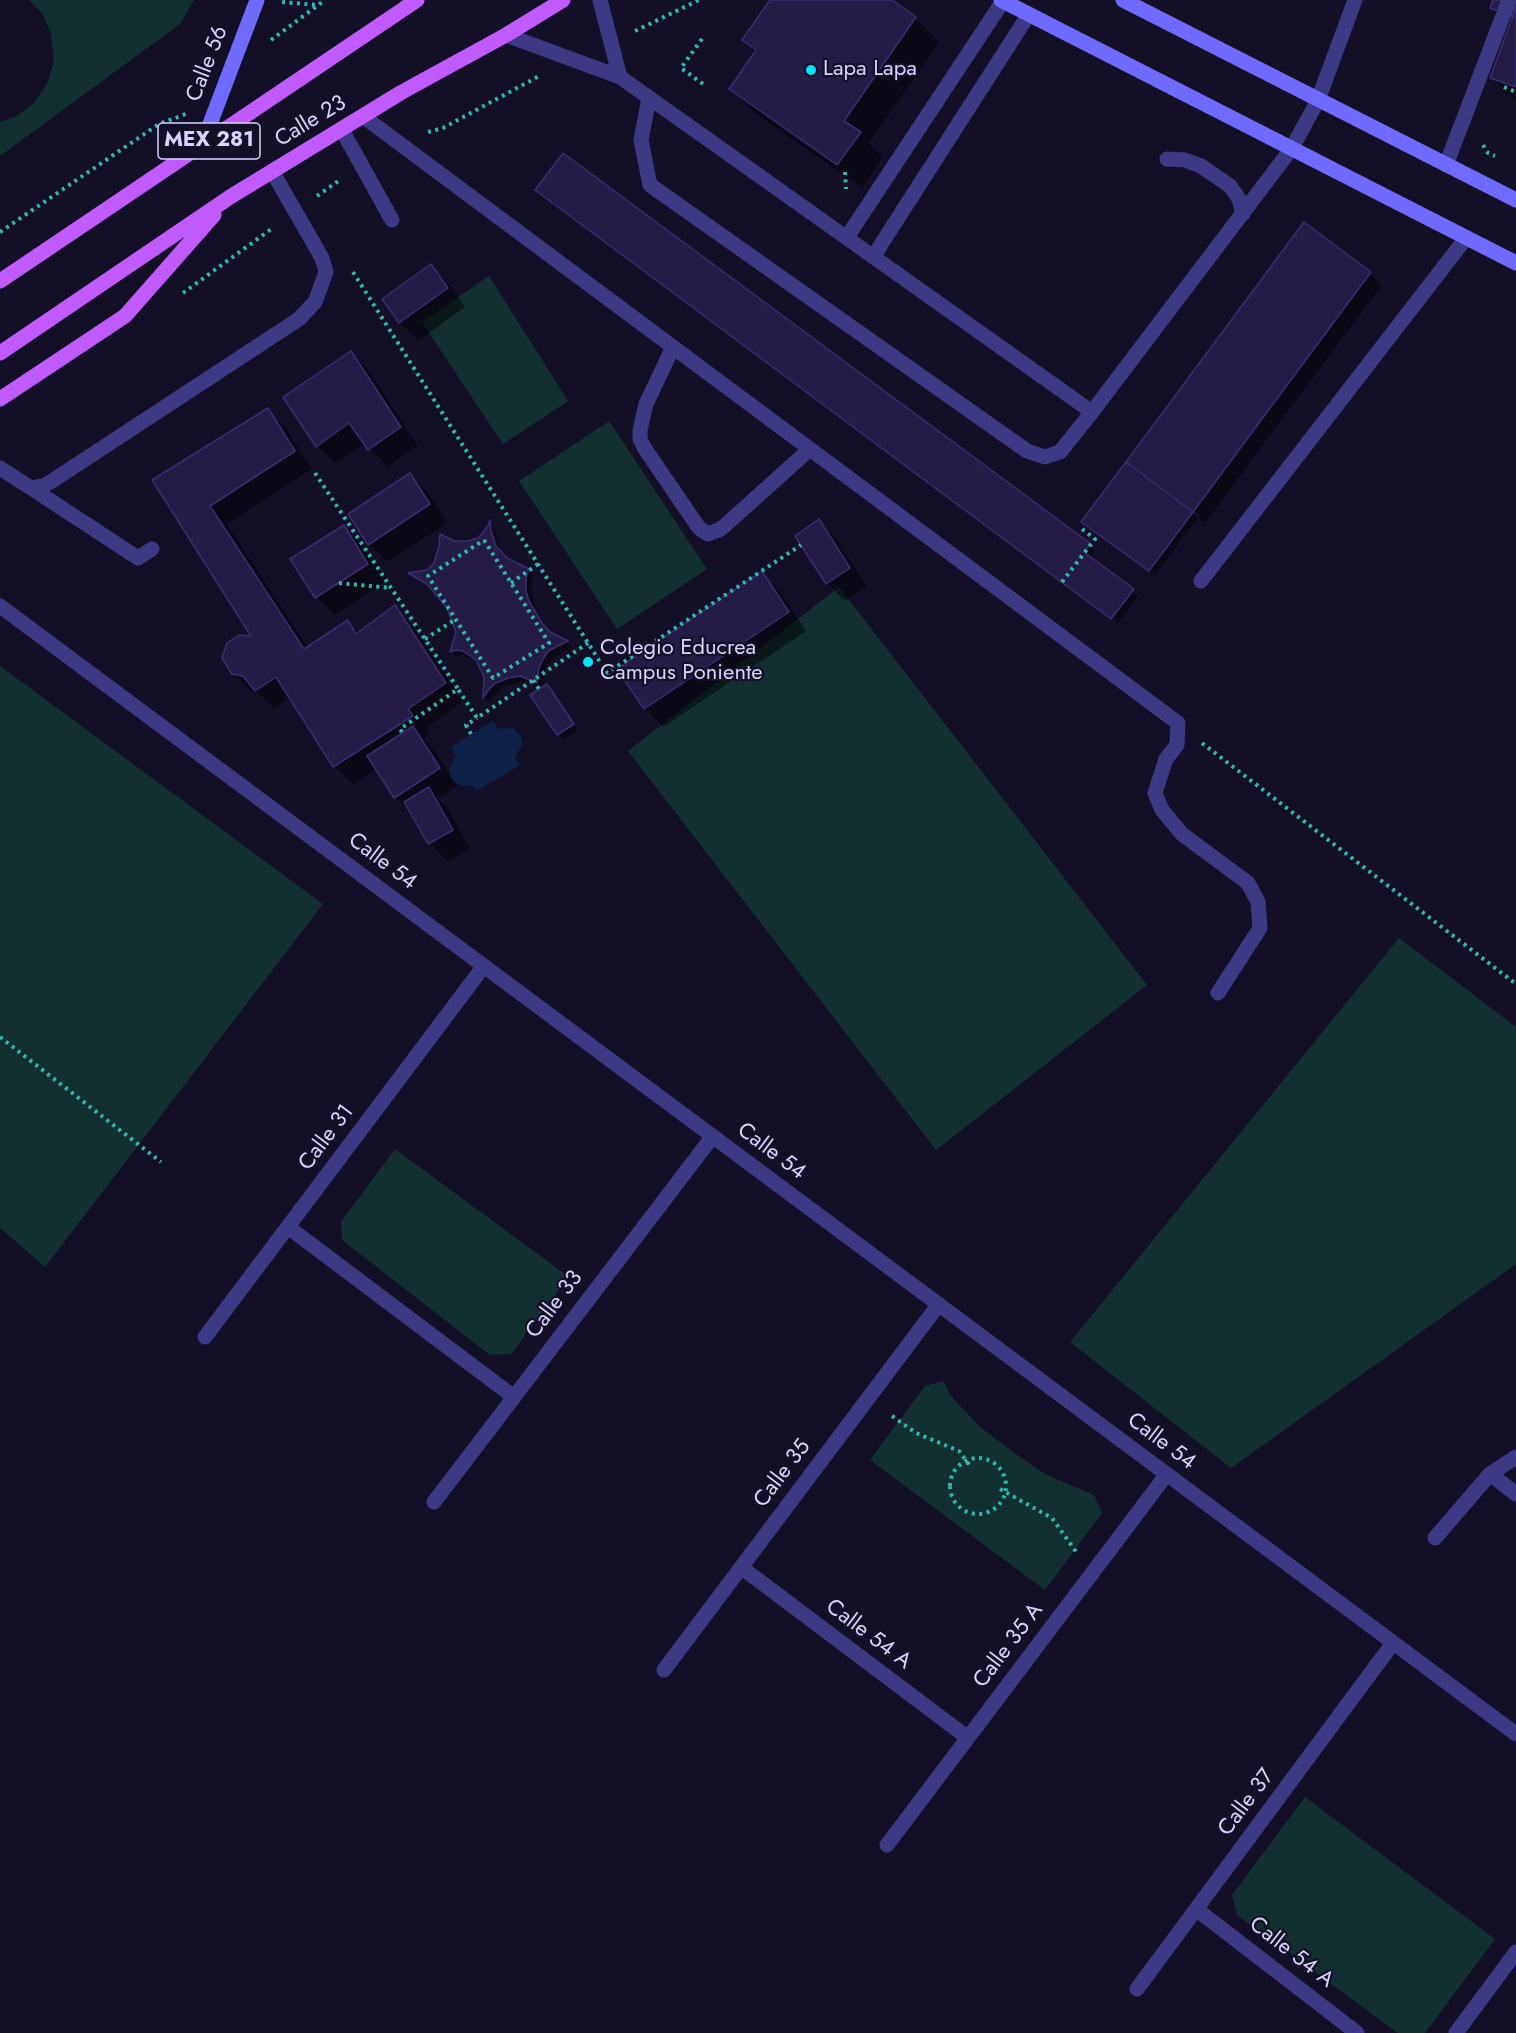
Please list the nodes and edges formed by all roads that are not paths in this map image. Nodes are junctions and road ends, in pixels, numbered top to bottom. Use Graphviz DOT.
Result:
graph roads {
  1 [pos="257,0"];
  2 [pos="417,0"];
  3 [pos="563,0"];
  4 [pos="600,0"];
  5 [pos="1002,0"];
  6 [pos="1123,0"];
  7 [pos="1355,0"];
  8 [pos="1509,0"];
  9 [pos="1029,14"];
  10 [pos="506,35"];
  11 [pos="620,77"];
  12 [pos="649,98"];
  13 [pos="1318,100"];
  14 [pos="364,117"];
  15 [pos="342,130"];
  16 [pos="202,145"];
  17 [pos="1292,148"];
  18 [pos="1167,159"];
  19 [pos="1446,165"];
  20 [pos="272,171"];
  21 [pos="230,197"];
  22 [pos="1516,200"];
  23 [pos="1244,214"];
  24 [pos="392,220"];
  25 [pos="847,237"];
  26 [pos="1467,238"];
  27 [pos="873,257"];
  28 [pos="1515,259"];
  29 [pos="0,281"];
  30 [pos="673,347"];
  31 [pos="0,353"];
  32 [pos="0,399"];
  33 [pos="1092,412"];
  34 [pos="810,449"];
  35 [pos="0,468"];
  36 [pos="31,488"];
  37 [pos="152,549"];
  38 [pos="1201,581"];
  39 [pos="0,606"];
  40 [pos="484,966"];
  41 [pos="1218,993"];
  42 [pos="713,1136"];
  43 [pos="288,1227"];
  44 [pos="939,1305"];
  45 [pos="206,1337"];
  46 [pos="514,1397"];
  47 [pos="1516,1457"];
  48 [pos="1167,1474"];
  49 [pos="1490,1474"];
  50 [pos="1516,1494"];
  51 [pos="434,1502"];
  52 [pos="1435,1538"];
  53 [pos="741,1567"];
  54 [pos="1393,1642"];
  55 [pos="664,1670"];
  56 [pos="1516,1734"];
  57 [pos="968,1738"];
  58 [pos="887,1845"];
  59 [pos="1196,1909"];
  60 [pos="1516,1952"];
  61 [pos="1137,1989"];
  62 [pos="1357,2033"];
  63 [pos="1456,2033"];
  1 -- 16 [label="street, Calle 56"];
  2 -- 16 [label="main road, Calle 23 / MEX 281"];
  3 -- 10 [label="main road, Calle 23 / MEX 281"];
  4 -- 11 [label="street"];
  5 -- 9 [label="street"];
  5 -- 25 [label="street"];
  6 -- 13 [label="street"];
  7 -- 13 [label="street"];
  8 -- 19 [label="street"];
  9 -- 17 [label="street"];
  9 -- 27 [label="street"];
  10 -- 11 [label="street"];
  10 -- 14 [label="main road, Calle 23 / MEX 281"];
  11 -- 12 [label="street"];
  12 -- 25 [label="street"];
  12 -- 33 [label="street"];
  13 -- 17 [label="street"];
  13 -- 19 [label="street"];
  14 -- 15 [label="main road, Calle 23 / MEX 281"];
  14 -- 30 [label="street"];
  15 -- 20 [label="main road, Calle 23 / MEX 281"];
  15 -- 24 [label="street"];
  16 -- 29 [label="main road, Calle 23 / MEX 281"];
  17 -- 23 [label="street"];
  17 -- 26 [label="street"];
  18 -- 23 [label="street"];
  19 -- 22 [label="street"];
  20 -- 21 [label="main road, Calle 23 / MEX 281"];
  20 -- 36 [label="street"];
  21 -- 31 [label="main road, Calle 23 / MEX 281"];
  21 -- 32 [label="main road"];
  23 -- 33 [label="street"];
  25 -- 27 [label="street"];
  26 -- 28 [label="street"];
  26 -- 38 [label="street"];
  27 -- 33 [label="street"];
  30 -- 34 [label="street"];
  30 -- 34 [label="street"];
  34 -- 41 [label="street"];
  35 -- 36 [label="street"];
  36 -- 37 [label="street"];
  39 -- 40 [label="street, Calle 54"];
  40 -- 42 [label="street, Calle 54"];
  40 -- 43 [label="street, Calle 31"];
  42 -- 44 [label="street, Calle 54"];
  42 -- 46 [label="street, Calle 33"];
  43 -- 45 [label="street, Calle 31"];
  43 -- 46 [label="street"];
  44 -- 48 [label="street, Calle 54"];
  44 -- 53 [label="street, Calle 35"];
  46 -- 51 [label="street, Calle 33"];
  47 -- 49 [label="street"];
  48 -- 54 [label="street, Calle 54"];
  48 -- 57 [label="street, Calle 35 A"];
  49 -- 50 [label="street"];
  49 -- 52 [label="street"];
  53 -- 55 [label="street, Calle 35"];
  53 -- 57 [label="street, Calle 54 A"];
  54 -- 56 [label="street, Calle 54"];
  54 -- 59 [label="street, Calle 37"];
  57 -- 58 [label="street, Calle 35 A"];
  59 -- 61 [label="street, Calle 37"];
  59 -- 62 [label="street, Calle 54 A"];
  60 -- 63 [label="street"];
}
